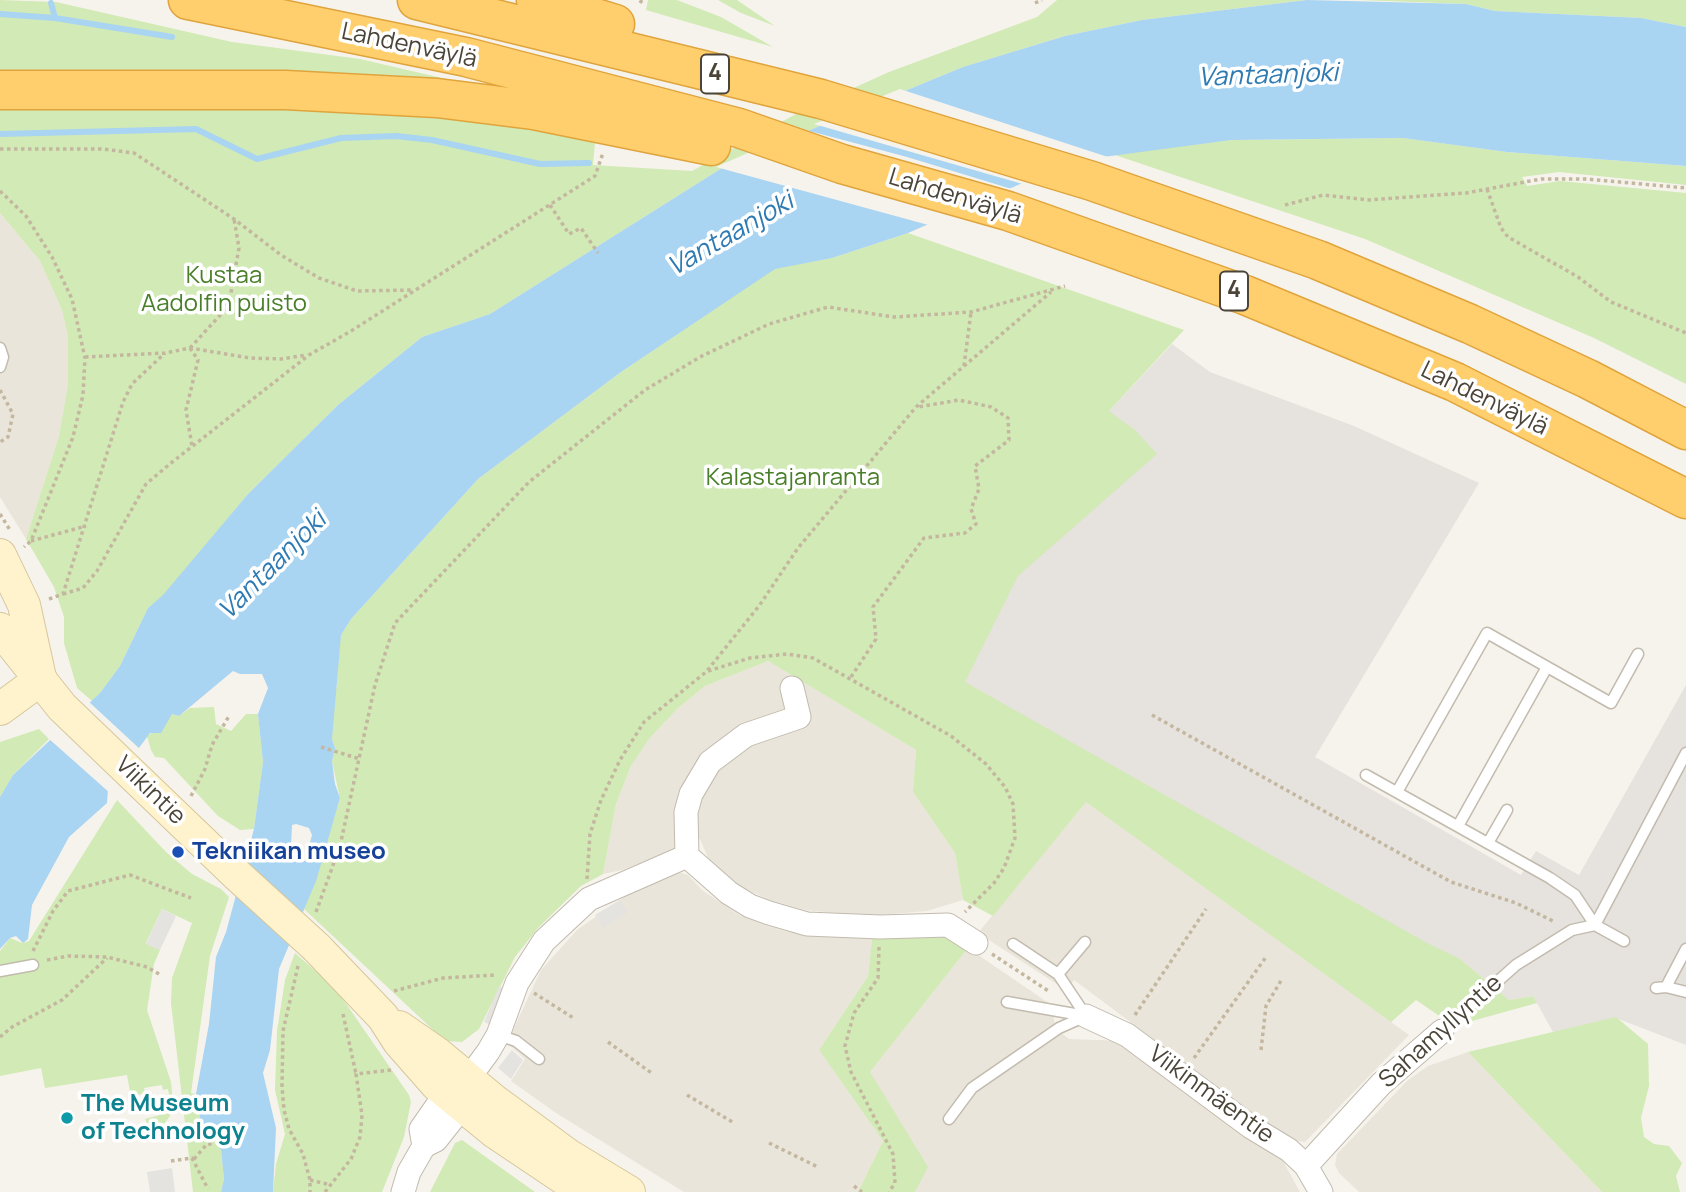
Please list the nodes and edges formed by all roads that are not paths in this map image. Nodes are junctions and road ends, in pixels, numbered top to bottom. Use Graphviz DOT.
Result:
graph roads {
  1 [pos="188,0"];
  2 [pos="417,0"];
  3 [pos="536,0"];
  4 [pos="0,90"];
  5 [pos="821,99"];
  6 [pos="842,164"];
  7 [pos="0,348"];
  8 [pos="0,367"];
  9 [pos="1686,430"];
  10 [pos="1686,499"];
  11 [pos="11,552"];
  12 [pos="0,629"];
  13 [pos="1638,654"];
  14 [pos="1547,667"];
  15 [pos="41,679"];
  16 [pos="792,688"];
  17 [pos="0,709"];
  18 [pos="1686,753"];
  19 [pos="1366,775"];
  20 [pos="1397,792"];
  21 [pos="1507,810"];
  22 [pos="1458,827"];
  23 [pos="1488,843"];
  24 [pos="687,856"];
  25 [pos="1595,925"];
  26 [pos="1624,941"];
  27 [pos="1085,942"];
  28 [pos="976,943"];
  29 [pos="1013,944"];
  30 [pos="1686,949"];
  31 [pos="33,965"];
  32 [pos="0,971"];
  33 [pos="1058,974"];
  34 [pos="1686,992"];
  35 [pos="1007,1002"];
  36 [pos="1086,1016"];
  37 [pos="1442,1031"];
  38 [pos="498,1035"];
  39 [pos="539,1059"];
  40 [pos="458,1093"];
  41 [pos="949,1119"];
  42 [pos="1306,1166"];
  43 [pos="403,1192"];
  44 [pos="584,1192"];
  45 [pos="629,1192"];
  46 [pos="1321,1192"];
  1 -- 6 [label="highway, Lahdenväylä / 4"];
  2 -- 5 [label="highway, Lahdenväylä / 4"];
  3 -- 5 [label="highway"];
  4 -- 6 [label="highway"];
  5 -- 9 [label="highway, Lahdenväylä / 4"];
  6 -- 10 [label="highway, Lahdenväylä / 4"];
  7 -- 8 [label="lane"];
  11 -- 15 [label="main road"];
  12 -- 15 [label="main road, Viikintie"];
  13 -- 14 [label="lane"];
  14 -- 20 [label="lane"];
  14 -- 22 [label="lane"];
  15 -- 17 [label="main road"];
  15 -- 40 [label="main road, Viikintie, bridge"];
  16 -- 24 [label="street"];
  18 -- 25 [label="lane"];
  19 -- 20 [label="lane"];
  20 -- 22 [label="lane"];
  21 -- 23 [label="lane"];
  22 -- 23 [label="lane"];
  23 -- 25 [label="lane"];
  24 -- 28 [label="street"];
  24 -- 38 [label="street"];
  25 -- 26 [label="lane"];
  25 -- 37 [label="lane, Sahamyllyntie"];
  27 -- 33 [label="lane"];
  29 -- 33 [label="lane"];
  30 -- 34 [label="lane"];
  31 -- 32 [label="lane"];
  33 -- 36 [label="lane"];
  35 -- 36 [label="lane"];
  36 -- 41 [label="lane"];
  36 -- 42 [label="street, Viikinmäentie"];
  37 -- 42 [label="street, Sahamyllyntie"];
  38 -- 39 [label="lane"];
  38 -- 40 [label="street"];
  40 -- 43 [label="street"];
  40 -- 44 [label="main road, Viikintie"];
  40 -- 45 [label="main road, Viikintie"];
  42 -- 46 [label="street, Viikinmäentie"];
}
